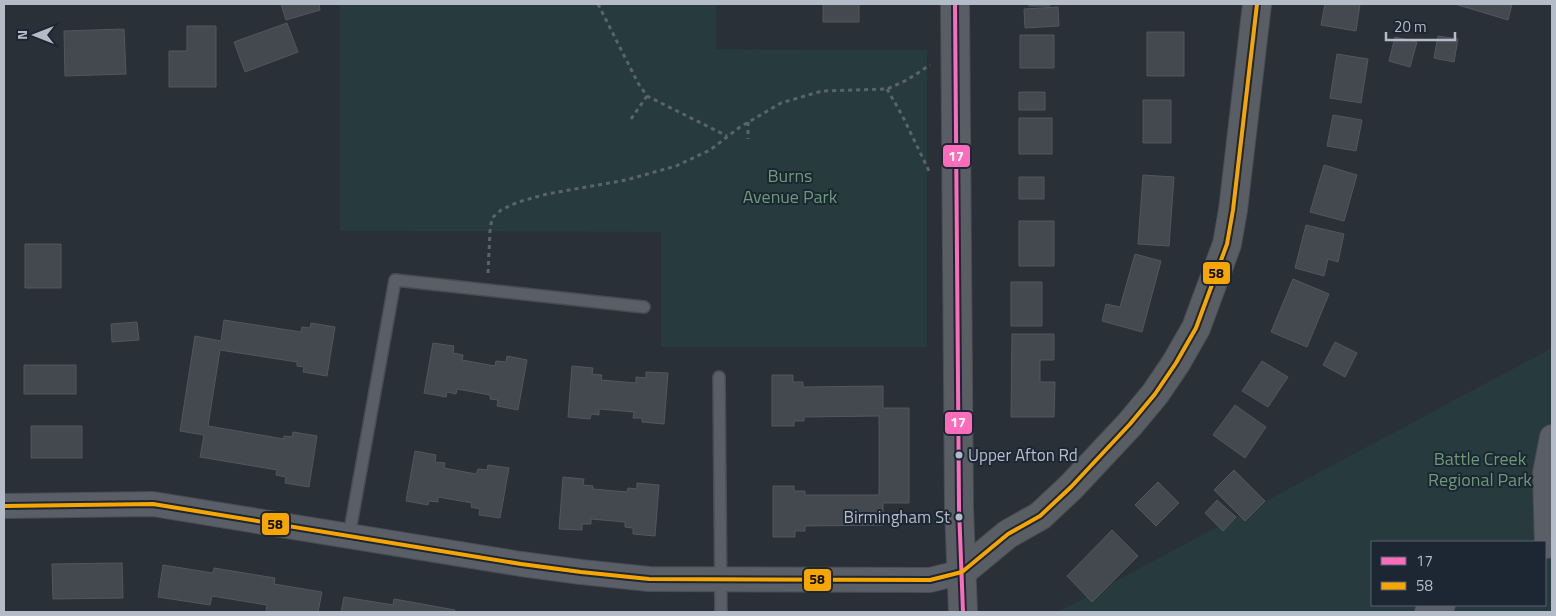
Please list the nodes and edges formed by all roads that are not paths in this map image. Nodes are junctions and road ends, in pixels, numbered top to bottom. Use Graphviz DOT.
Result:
graph roads {
  1 [pos="955,4"];
  2 [pos="1258,4"];
  3 [pos="644,307"];
  4 [pos="719,377"];
  5 [pos="1552,438"];
  6 [pos="4,506"];
  7 [pos="349,536"];
  8 [pos="1548,545"];
  9 [pos="962,572"];
  10 [pos="721,580"];
  11 [pos="1441,606"];
  12 [pos="721,612"];
  13 [pos="964,612"];
  14 [pos="1427,612"];
  1 -- 9 [label="street"];
  2 -- 9 [label="street"];
  3 -- 7 [label="lane"];
  4 -- 10 [label="lane"];
  5 -- 8 [label="street"];
  6 -- 7 [label="street"];
  7 -- 10 [label="street"];
  9 -- 10 [label="street"];
  9 -- 13 [label="street"];
  10 -- 12 [label="lane"];
  11 -- 14 [label="street"];
}
